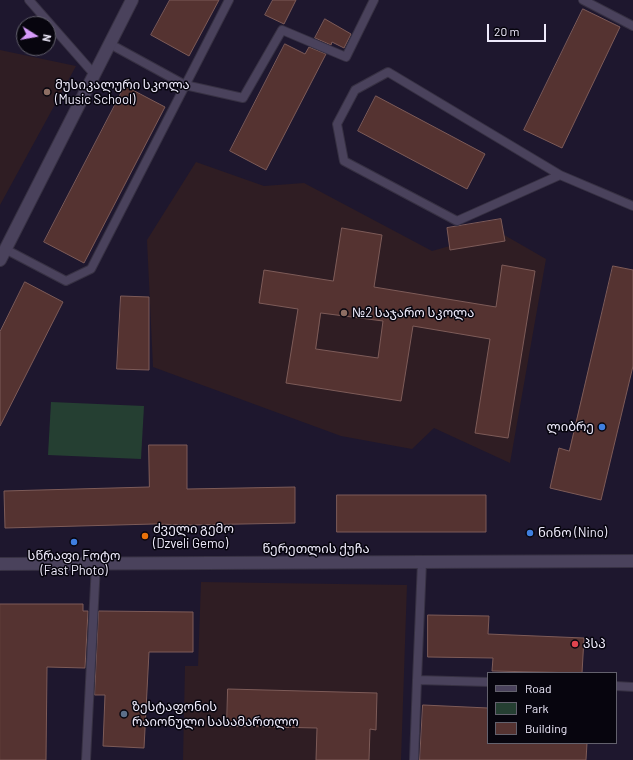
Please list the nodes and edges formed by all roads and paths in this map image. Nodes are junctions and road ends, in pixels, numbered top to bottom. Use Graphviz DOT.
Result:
graph roads {
  1 [pos="29,0"];
  2 [pos="132,0"];
  3 [pos="229,0"];
  4 [pos="374,0"];
  5 [pos="583,0"];
  6 [pos="633,26"];
  7 [pos="110,44"];
  8 [pos="94,74"];
  9 [pos="185,85"];
  10 [pos="560,175"];
  11 [pos="633,206"];
  12 [pos="3,255"];
  13 [pos="633,561"];
  14 [pos="422,562"];
  15 [pos="0,564"];
  16 [pos="96,564"];
  17 [pos="417,680"];
  18 [pos="487,682"];
  19 [pos="617,686"];
  20 [pos="633,687"];
  21 [pos="86,760"];
  22 [pos="414,760"];
  1 -- 8 [label="lane"];
  2 -- 7 [label="street"];
  3 -- 9 [label="lane"];
  4 -- 9 [label="lane"];
  5 -- 6 [label="lane"];
  7 -- 8 [label="street"];
  7 -- 9 [label="lane"];
  8 -- 12 [label="street"];
  9 -- 12 [label="lane"];
  10 -- 10 [label="lane"];
  10 -- 11 [label="lane"];
  13 -- 14 [label="street, წერეთლის ქუჩა"];
  14 -- 16 [label="street, წერეთლის ქუჩა"];
  14 -- 17 [label="lane"];
  15 -- 16 [label="street, წერეთლის ქუჩა"];
  16 -- 21 [label="lane"];
  17 -- 18 [label="lane"];
  17 -- 22 [label="lane"];
  19 -- 20 [label="lane"];
}
